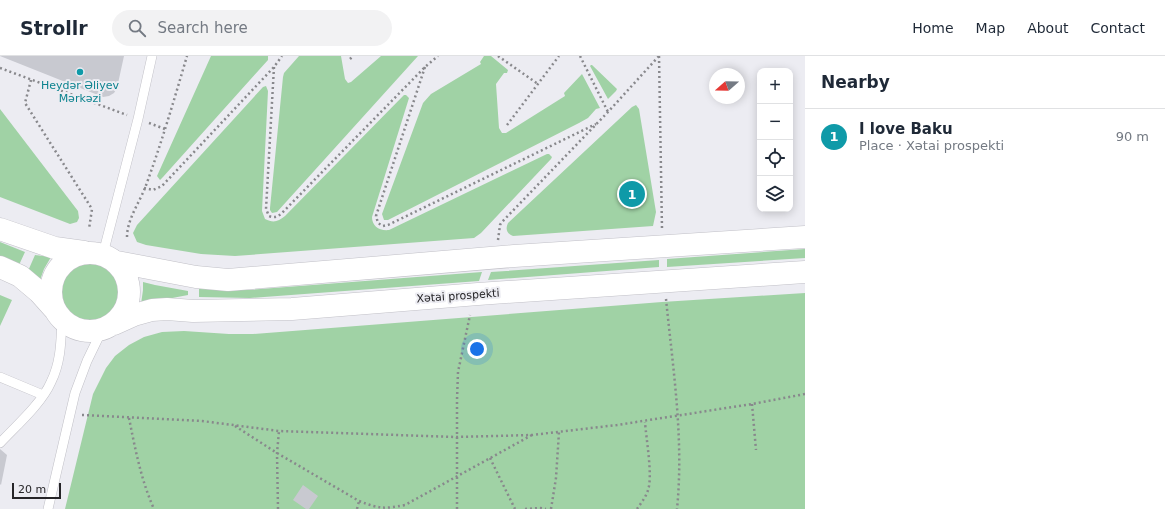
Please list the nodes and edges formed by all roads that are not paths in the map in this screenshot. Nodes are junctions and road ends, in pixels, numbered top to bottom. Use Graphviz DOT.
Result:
graph roads {
  1 [pos="152,56"];
  2 [pos="0,229"];
  3 [pos="805,237"];
  4 [pos="101,256"];
  5 [pos="0,267"];
  6 [pos="805,272"];
  7 [pos="59,316"];
  8 [pos="108,327"];
  9 [pos="0,377"];
  10 [pos="43,395"];
  11 [pos="0,443"];
  12 [pos="48,509"];
  1 -- 4 [label="lane"];
  2 -- 4 [label="street"];
  3 -- 4 [label="street"];
  4 -- 7 [label="street"];
  4 -- 8 [label="street"];
  5 -- 7 [label="street"];
  6 -- 8 [label="street, Xətai prospekti"];
  7 -- 8 [label="street"];
  7 -- 10 [label="lane"];
  8 -- 12 [label="lane"];
  9 -- 10 [label="lane"];
  10 -- 11 [label="lane"];
}
